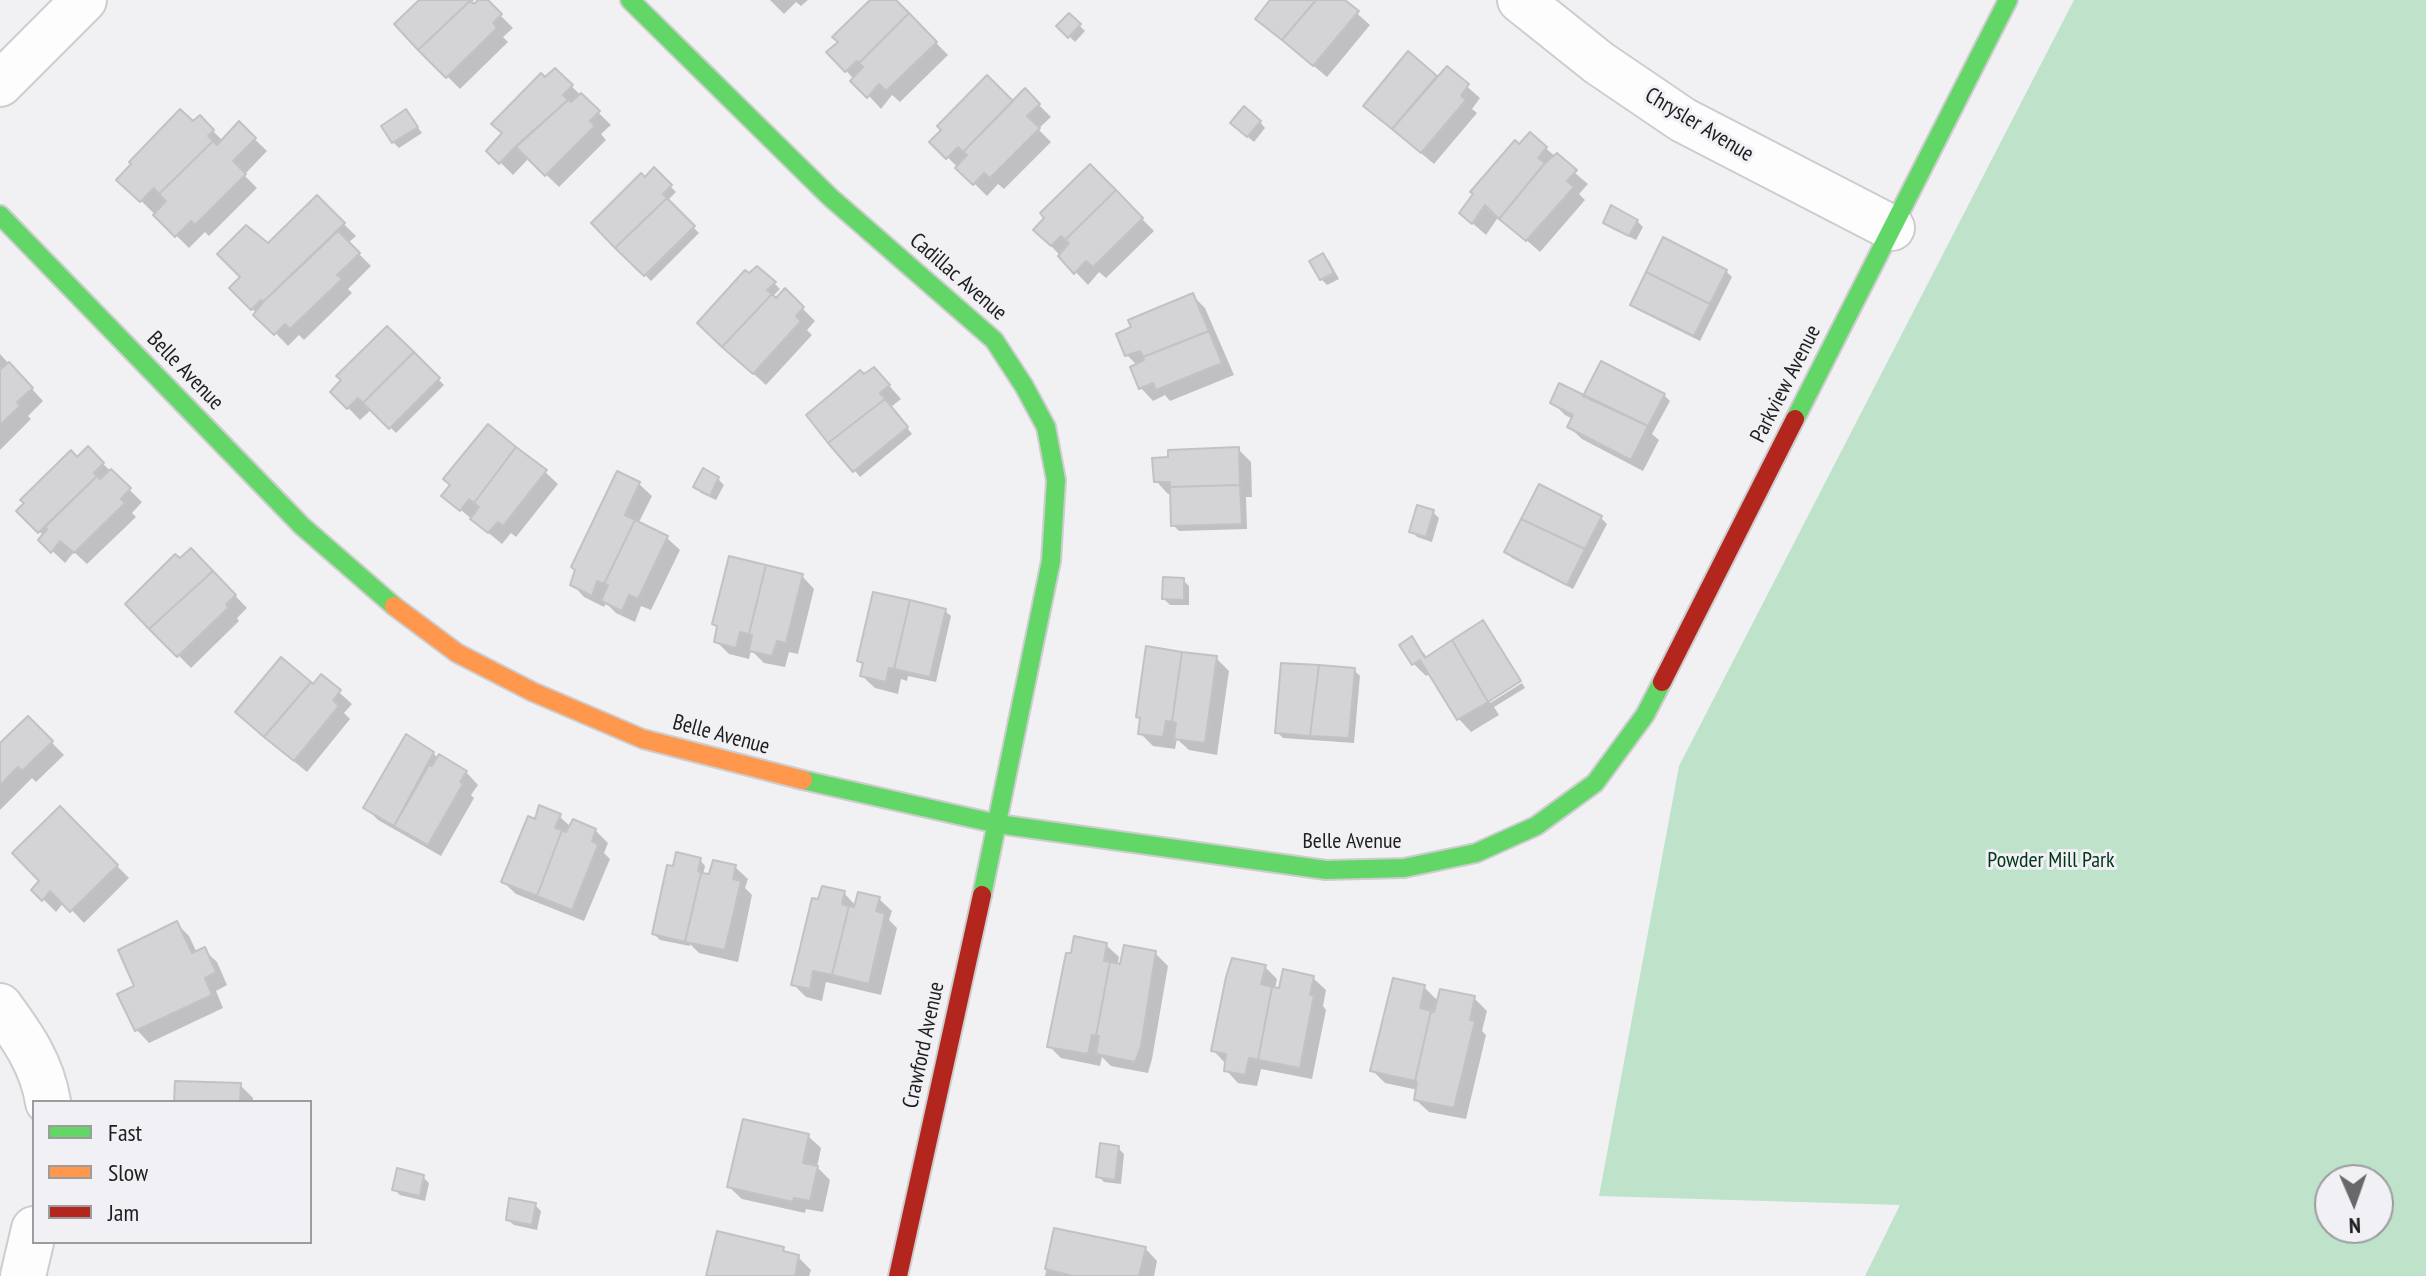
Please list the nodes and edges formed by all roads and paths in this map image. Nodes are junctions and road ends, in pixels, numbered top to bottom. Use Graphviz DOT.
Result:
graph roads {
  1 [pos="84,0"];
  2 [pos="630,0"];
  3 [pos="1520,0"];
  4 [pos="2008,0"];
  5 [pos="0,84"];
  6 [pos="0,215"];
  7 [pos="1892,228"];
  8 [pos="1595,783"];
  9 [pos="998,824"];
  10 [pos="0,1006"];
  11 [pos="48,1100"];
  12 [pos="32,1238"];
  13 [pos="23,1276"];
  14 [pos="898,1276"];
  1 -- 5 [label="street"];
  2 -- 9 [label="street, Cadillac Avenue"];
  3 -- 7 [label="street, Chrysler Avenue"];
  4 -- 7 [label="street, Parkview Avenue"];
  6 -- 9 [label="street, Belle Avenue"];
  7 -- 8 [label="street, Parkview Avenue"];
  8 -- 9 [label="street, Belle Avenue"];
  9 -- 14 [label="street, Crawford Avenue"];
  10 -- 11 [label="street"];
  12 -- 13 [label="street"];
}
